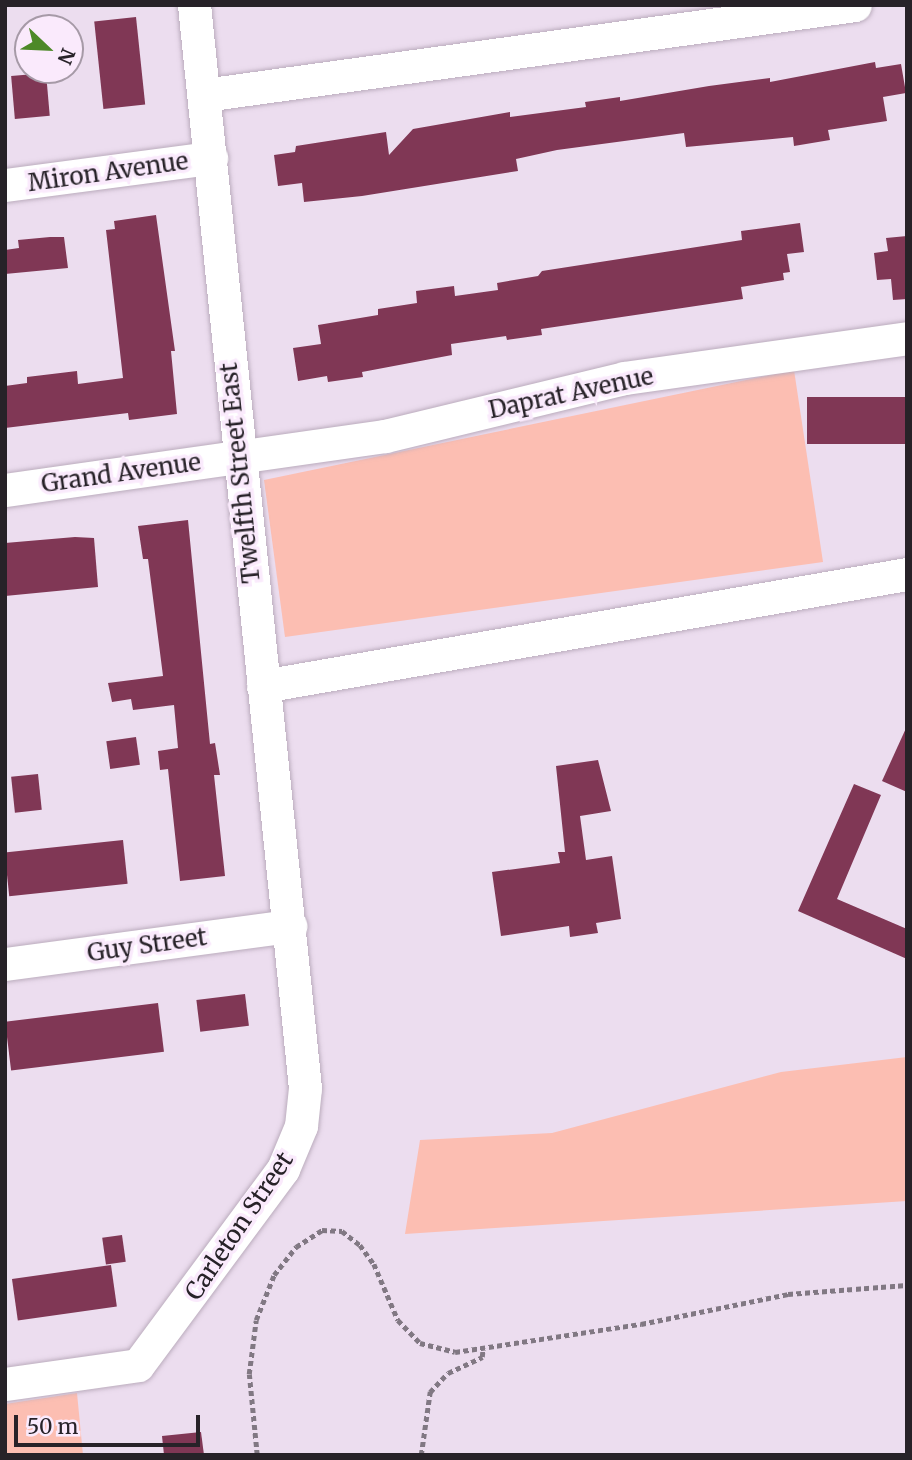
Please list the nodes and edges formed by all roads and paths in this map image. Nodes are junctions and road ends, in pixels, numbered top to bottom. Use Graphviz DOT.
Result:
graph roads {
  1 [pos="194,5"];
  2 [pos="855,5"];
  3 [pos="204,95"];
  4 [pos="211,158"];
  5 [pos="5,186"];
  6 [pos="907,338"];
  7 [pos="238,457"];
  8 [pos="5,490"];
  9 [pos="907,574"];
  10 [pos="263,686"];
  11 [pos="290,933"];
  12 [pos="5,964"];
  13 [pos="907,1285"];
  14 [pos="482,1348"];
  15 [pos="5,1384"];
  16 [pos="257,1455"];
  17 [pos="421,1455"];
  1 -- 3 [label="street, Twelfth Street East"];
  2 -- 3 [label="street"];
  3 -- 4 [label="street, Twelfth Street East"];
  4 -- 5 [label="street, Miron Avenue"];
  4 -- 7 [label="street, Twelfth Street East"];
  6 -- 7 [label="street, Daprat Avenue"];
  7 -- 8 [label="street, Grand Avenue"];
  7 -- 10 [label="street, Twelfth Street East"];
  9 -- 10 [label="street"];
  10 -- 11 [label="street, Twelfth Street East"];
  11 -- 12 [label="street, Guy Street"];
  11 -- 15 [label="street, Carleton Street"];
  13 -- 14 [label="path"];
  14 -- 16 [label="path"];
  14 -- 17 [label="path"];
}
